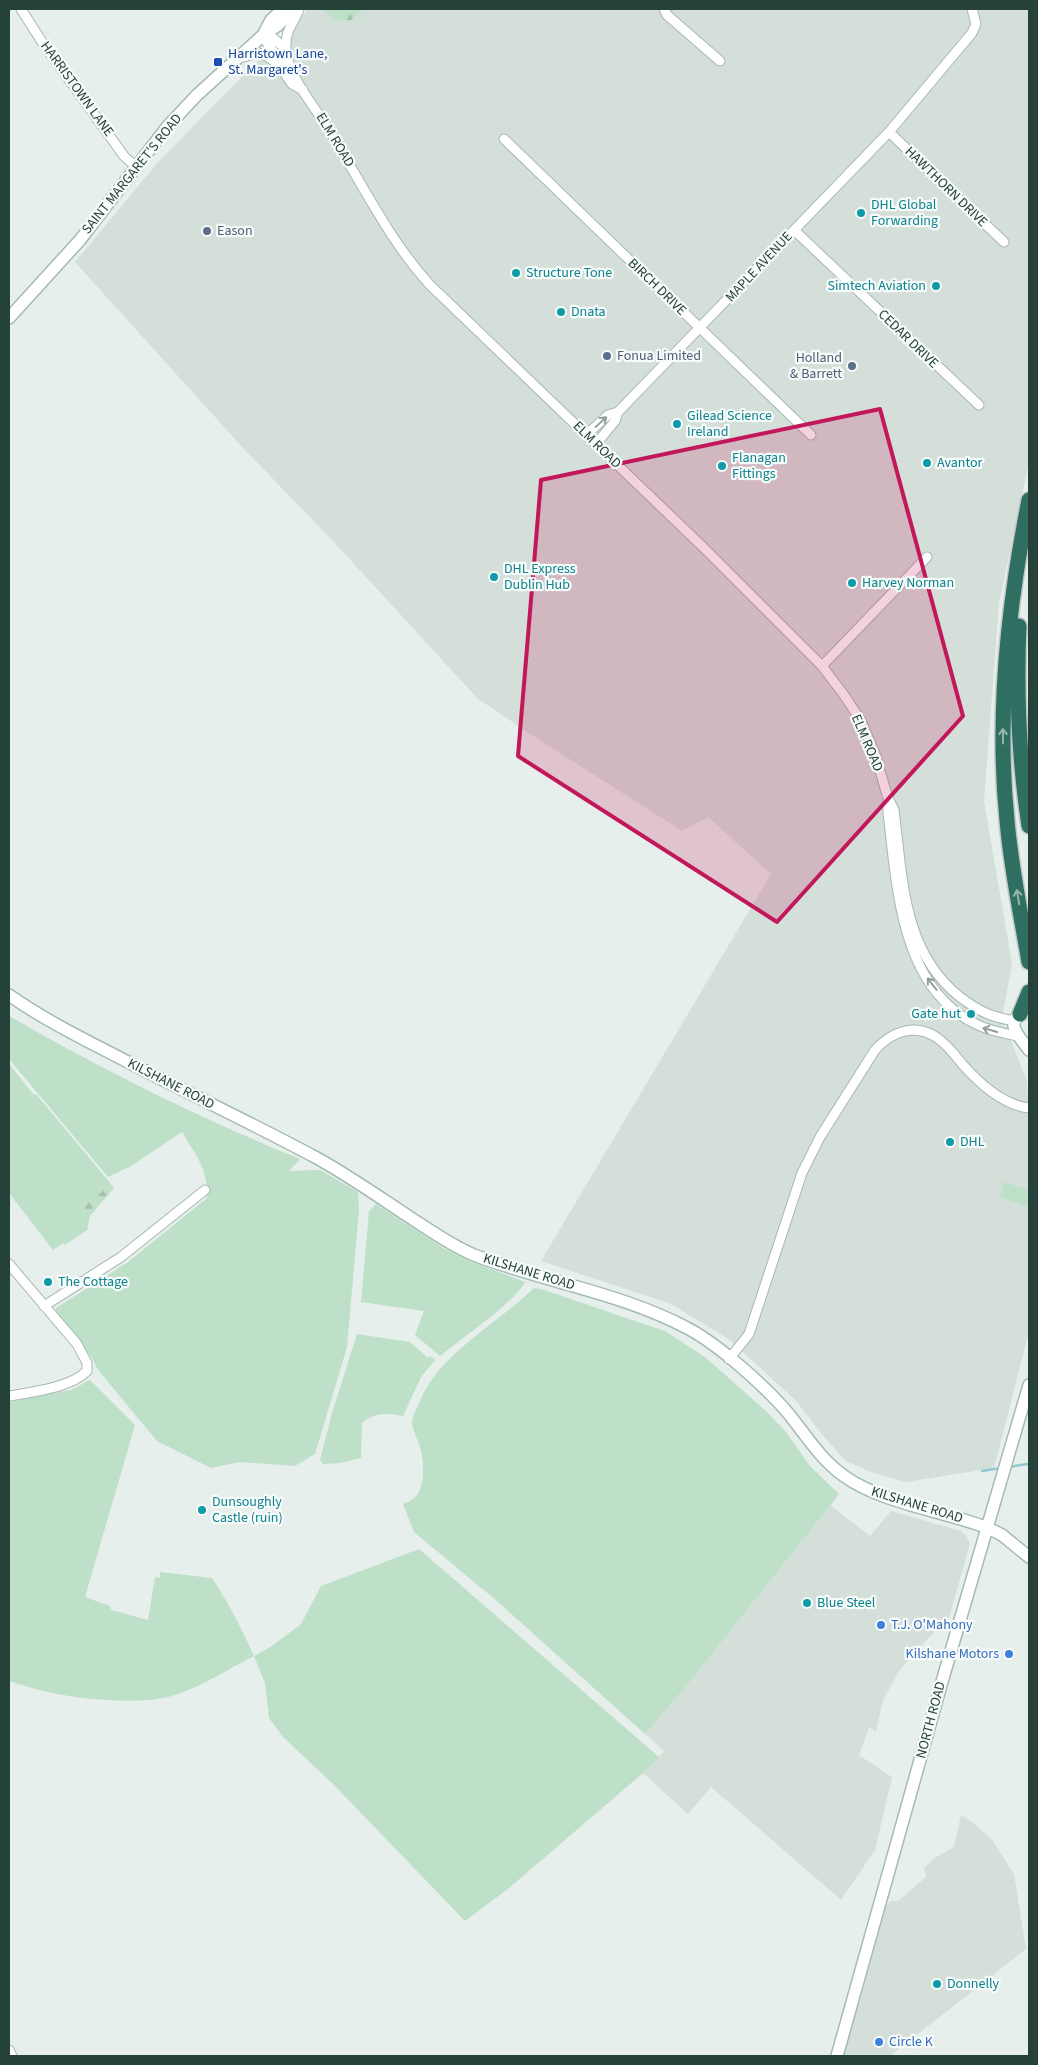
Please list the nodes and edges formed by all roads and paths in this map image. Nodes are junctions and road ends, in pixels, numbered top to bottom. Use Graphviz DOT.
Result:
graph roads {
  1 [pos="21,9"];
  2 [pos="283,9"];
  3 [pos="294,9"];
  4 [pos="299,9"];
  5 [pos="664,9"];
  6 [pos="972,9"];
  7 [pos="262,36"];
  8 [pos="286,48"];
  9 [pos="239,58"];
  10 [pos="720,61"];
  11 [pos="293,74"];
  12 [pos="304,90"];
  13 [pos="889,132"];
  14 [pos="504,138"];
  15 [pos="136,167"];
  16 [pos="794,230"];
  17 [pos="1004,242"];
  18 [pos="9,318"];
  19 [pos="700,329"];
  20 [pos="979,405"];
  21 [pos="618,412"];
  22 [pos="586,435"];
  23 [pos="811,435"];
  24 [pos="596,444"];
  25 [pos="1029,500"];
  26 [pos="1029,538"];
  27 [pos="926,557"];
  28 [pos="822,666"];
  29 [pos="888,798"];
  30 [pos="1029,826"];
  31 [pos="1029,962"];
  32 [pos="1029,992"];
  33 [pos="9,995"];
  34 [pos="1022,1015"];
  35 [pos="1025,1043"];
  36 [pos="1029,1108"];
  37 [pos="205,1190"];
  38 [pos="9,1264"];
  39 [pos="44,1306"];
  40 [pos="729,1359"];
  41 [pos="1029,1385"];
  42 [pos="9,1396"];
  43 [pos="988,1528"];
  44 [pos="1029,1557"];
  45 [pos="9,2050"];
  46 [pos="12,2056"];
  47 [pos="837,2056"];
  1 -- 15 [label="street, HARRISTOWN LANE"];
  2 -- 7 [label="street, SAINT MARGARET'S ROAD"];
  3 -- 7 [label="street, SAINT MARGARET'S ROAD"];
  4 -- 8 [label="street, ELM ROAD"];
  5 -- 10 [label="street"];
  6 -- 13 [label="street, MAPLE AVENUE"];
  7 -- 8 [label="street"];
  7 -- 9 [label="street, SAINT MARGARET'S ROAD"];
  7 -- 11 [label="street, ELM ROAD"];
  8 -- 11 [label="street, ELM ROAD"];
  9 -- 12 [label="street, ELM ROAD"];
  9 -- 15 [label="street, SAINT MARGARET'S ROAD"];
  11 -- 12 [label="street, ELM ROAD"];
  12 -- 22 [label="street, ELM ROAD"];
  13 -- 16 [label="street, MAPLE AVENUE"];
  13 -- 17 [label="street, HAWTHORN DRIVE"];
  14 -- 19 [label="street, BIRCH DRIVE"];
  15 -- 18 [label="street, SAINT MARGARET'S ROAD"];
  16 -- 19 [label="street, MAPLE AVENUE"];
  16 -- 20 [label="street, CEDAR DRIVE"];
  19 -- 21 [label="street, MAPLE AVENUE"];
  19 -- 23 [label="street, BIRCH DRIVE"];
  22 -- 21 [label="street, MAPLE AVENUE, one-way"];
  21 -- 24 [label="street, MAPLE AVENUE"];
  22 -- 24 [label="street, ELM ROAD"];
  24 -- 28 [label="street, ELM ROAD"];
  31 -- 25 [label="highway, one-way"];
  26 -- 30 [label="highway"];
  27 -- 28 [label="street"];
  28 -- 29 [label="street, ELM ROAD"];
  29 -- 34 [label="street, ELM ROAD"];
  35 -- 29 [label="street, ELM ROAD, one-way"];
  32 -- 34 [label="highway"];
  33 -- 40 [label="street, KILSHANE ROAD"];
  34 -- 35 [label="street"];
  36 -- 40 [label="street"];
  37 -- 39 [label="street"];
  38 -- 39 [label="street"];
  39 -- 42 [label="street"];
  40 -- 43 [label="street, KILSHANE ROAD"];
  41 -- 43 [label="street, NORTH ROAD"];
  43 -- 44 [label="street, KILSHANE ROAD"];
  43 -- 47 [label="street, NORTH ROAD"];
  45 -- 46 [label="street"];
}
